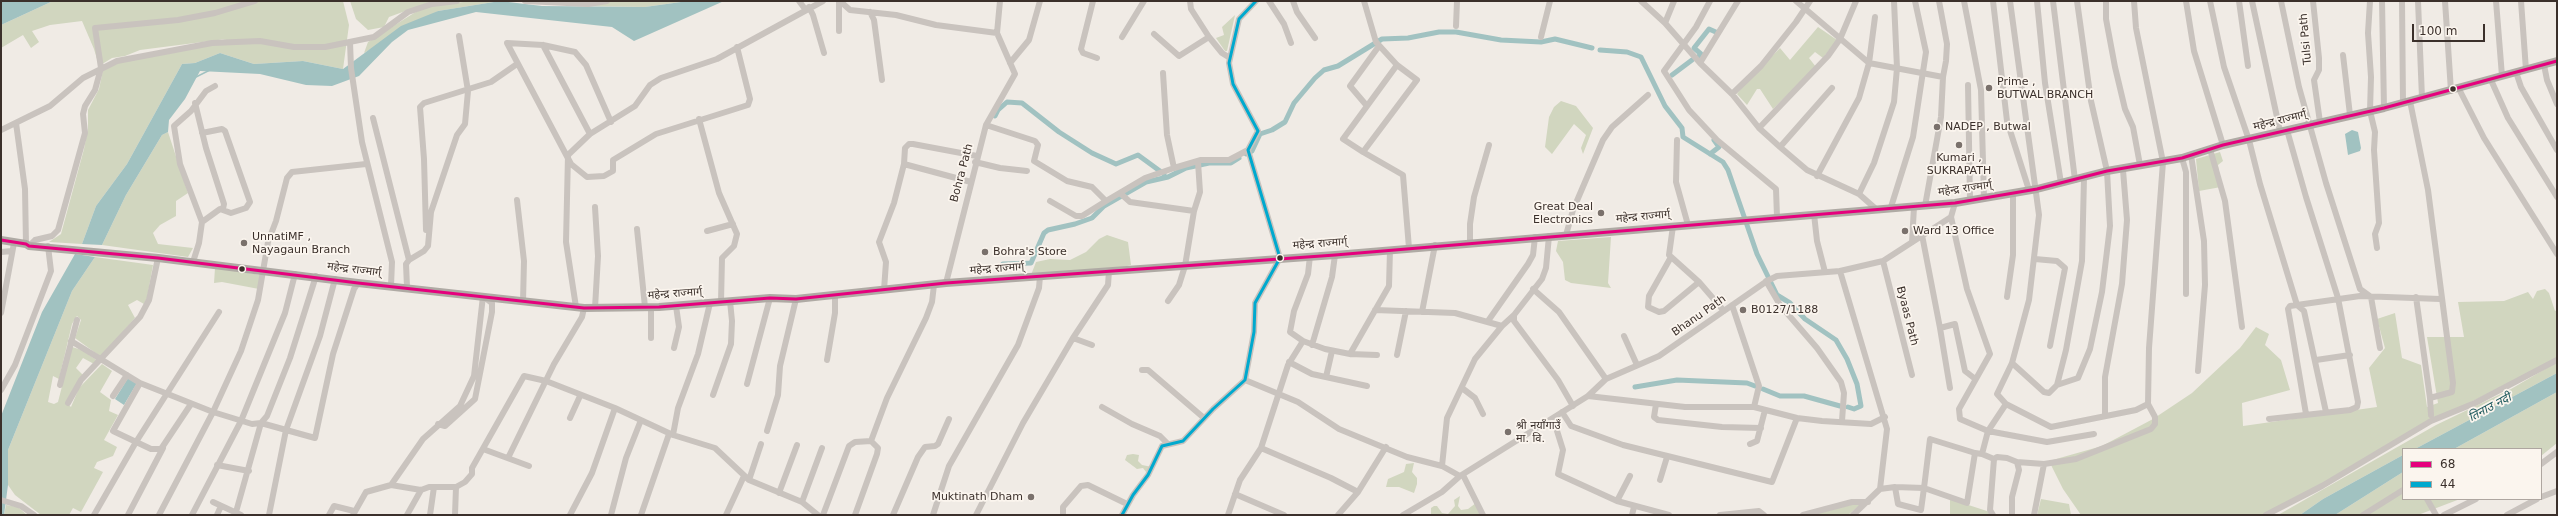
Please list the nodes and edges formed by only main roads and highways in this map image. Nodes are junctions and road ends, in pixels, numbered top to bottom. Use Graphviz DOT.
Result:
graph roads {
  1 [pos="2557,61"];
  2 [pos="1,240"];
  1 -- 2 [label="highway, महेन्द्र राज्मार्ग्"];
}
